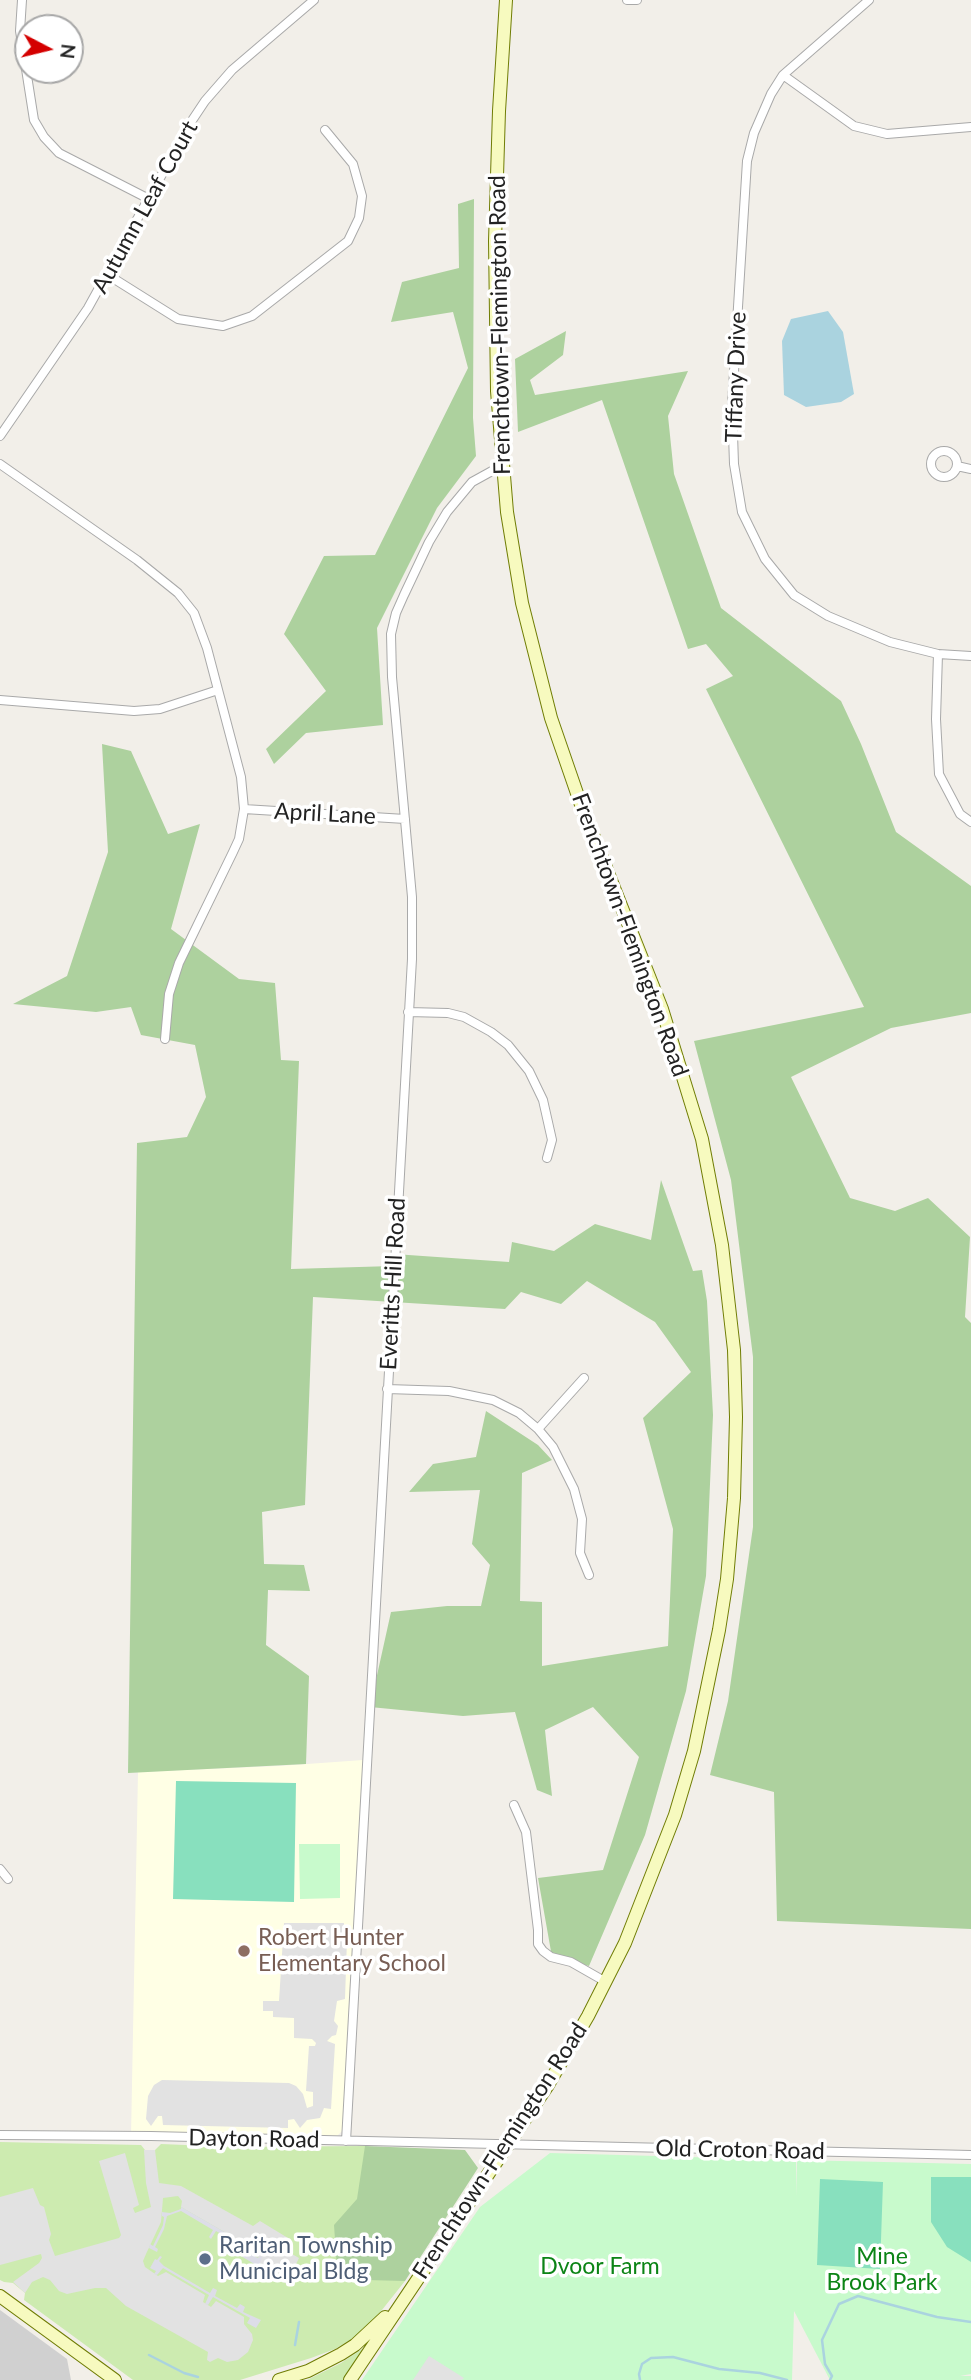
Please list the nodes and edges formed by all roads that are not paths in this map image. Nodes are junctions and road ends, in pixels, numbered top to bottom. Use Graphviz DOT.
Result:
graph roads {
  1 [pos="23,0"];
  2 [pos="314,0"];
  3 [pos="506,0"];
  4 [pos="627,0"];
  5 [pos="636,0"];
  6 [pos="869,0"];
  7 [pos="783,75"];
  8 [pos="971,127"];
  9 [pos="326,130"];
  10 [pos="149,199"];
  11 [pos="108,275"];
  12 [pos="0,436"];
  13 [pos="0,464"];
  14 [pos="501,466"];
  15 [pos="957,466"];
  16 [pos="971,468"];
  17 [pos="938,654"];
  18 [pos="971,656"];
  19 [pos="218,690"];
  20 [pos="0,700"];
  21 [pos="244,809"];
  22 [pos="405,819"];
  23 [pos="971,822"];
  24 [pos="408,1012"];
  25 [pos="165,1039"];
  26 [pos="547,1158"];
  27 [pos="584,1378"];
  28 [pos="387,1388"];
  29 [pos="538,1429"];
  30 [pos="589,1575"];
  31 [pos="514,1805"];
  32 [pos="0,1869"];
  33 [pos="8,1879"];
  34 [pos="606,1982"];
  35 [pos="0,2135"];
  36 [pos="346,2141"];
  37 [pos="508,2145"];
  38 [pos="971,2155"];
  39 [pos="0,2296"];
  40 [pos="403,2300"];
  41 [pos="116,2380"];
  42 [pos="279,2380"];
  43 [pos="350,2380"];
  1 -- 10 [label="street"];
  2 -- 10 [label="street, Autumn Leaf Court"];
  3 -- 14 [label="main road, Frenchtown-Flemington Road"];
  4 -- 5 [label="street"];
  6 -- 7 [label="street, Tiffany Drive"];
  7 -- 8 [label="street"];
  7 -- 17 [label="street, Tiffany Drive"];
  9 -- 11 [label="street"];
  10 -- 11 [label="street, Autumn Leaf Court"];
  11 -- 12 [label="street, Autumn Leaf Court"];
  13 -- 19 [label="street"];
  14 -- 22 [label="street, Everitts Hill Road"];
  14 -- 34 [label="main road, Frenchtown-Flemington Road"];
  15 -- 16 [label="street"];
  17 -- 18 [label="street, Tiffany Drive"];
  17 -- 23 [label="street"];
  19 -- 20 [label="street"];
  19 -- 21 [label="street"];
  21 -- 22 [label="street, April Lane"];
  21 -- 25 [label="street"];
  22 -- 24 [label="street, Everitts Hill Road"];
  24 -- 26 [label="street"];
  24 -- 28 [label="street, Everitts Hill Road"];
  27 -- 29 [label="street"];
  28 -- 29 [label="street"];
  28 -- 36 [label="street, Everitts Hill Road"];
  29 -- 30 [label="street"];
  31 -- 34 [label="street"];
  32 -- 33 [label="street"];
  34 -- 37 [label="main road, Frenchtown-Flemington Road"];
  35 -- 36 [label="street, Dayton Road"];
  36 -- 37 [label="street, Dayton Road"];
  37 -- 38 [label="street, Old Croton Road"];
  37 -- 40 [label="main road, Frenchtown-Flemington Road"];
  39 -- 41 [label="main road"];
  40 -- 42 [label="main road, Frenchtown-Flemington Road"];
  40 -- 43 [label="main road, Frenchtown-Flemington Road"];
}
